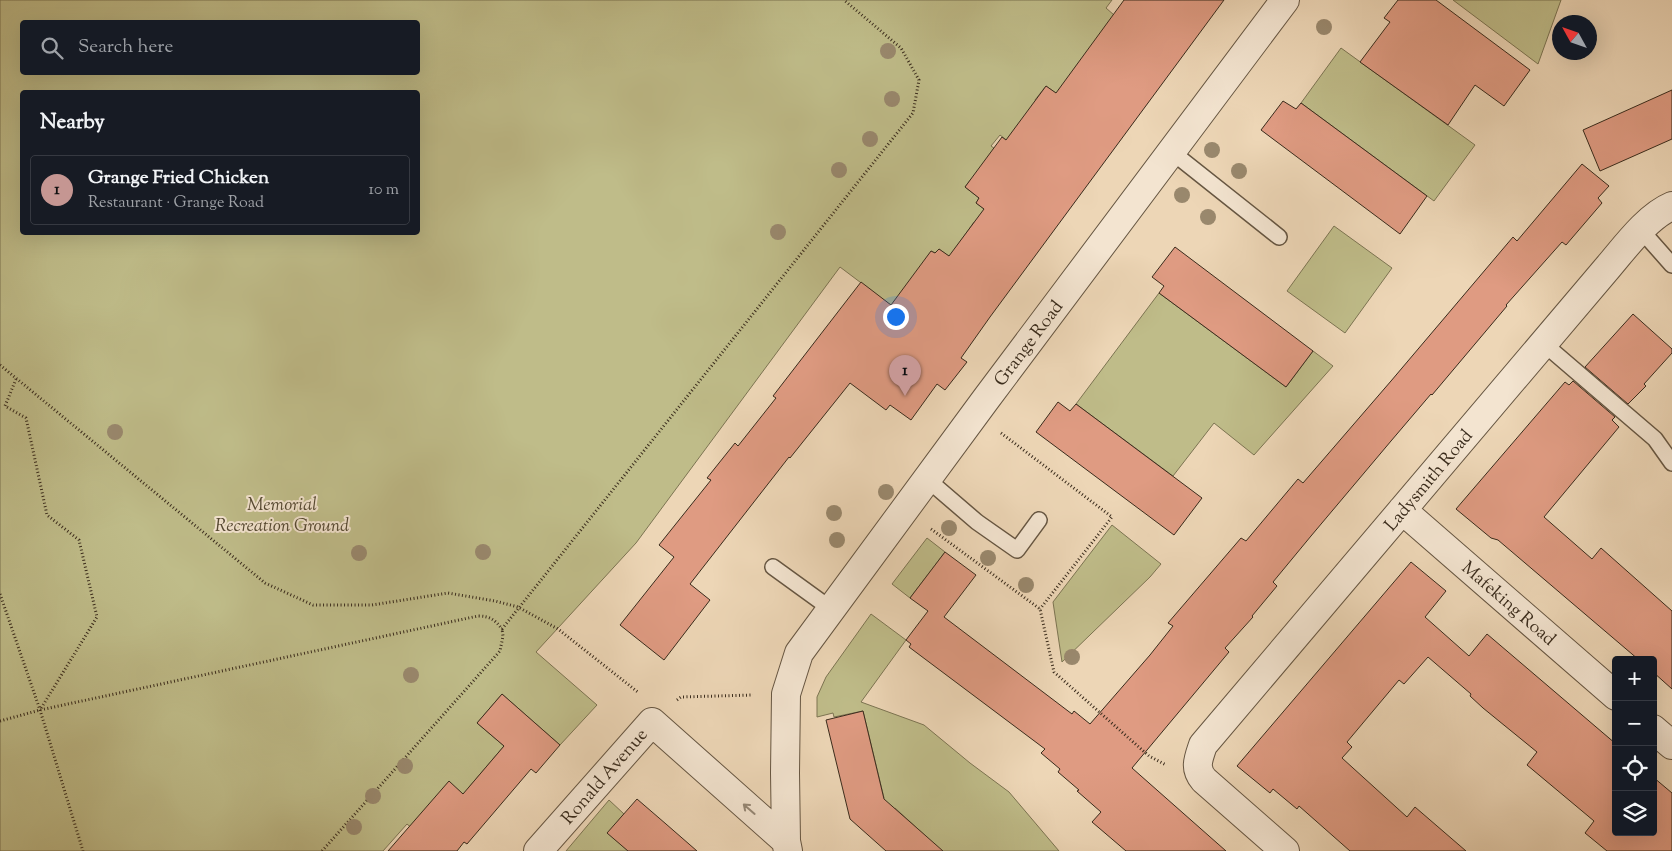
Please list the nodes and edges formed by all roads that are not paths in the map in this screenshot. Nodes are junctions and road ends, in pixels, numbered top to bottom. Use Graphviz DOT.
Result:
graph roads {
  1 [pos="1285,0"];
  2 [pos="1172,152"];
  3 [pos="1672,206"];
  4 [pos="1641,230"];
  5 [pos="1278,237"];
  6 [pos="1672,264"];
  7 [pos="1543,343"];
  8 [pos="1672,463"];
  9 [pos="927,479"];
  10 [pos="1402,510"];
  11 [pos="1039,520"];
  12 [pos="773,566"];
  13 [pos="831,609"];
  14 [pos="1612,693"];
  15 [pos="1657,732"];
  16 [pos="1672,745"];
  17 [pos="787,846"];
  18 [pos="538,851"];
  19 [pos="1284,851"];
  1 -- 2 [label="street, Grange Road"];
  2 -- 5 [label="lane"];
  2 -- 9 [label="street, Grange Road"];
  3 -- 4 [label="street, Ladysmith Road"];
  4 -- 6 [label="lane"];
  4 -- 7 [label="street, Ladysmith Road"];
  7 -- 8 [label="lane"];
  7 -- 10 [label="street, Ladysmith Road"];
  9 -- 11 [label="lane"];
  9 -- 13 [label="street, Grange Road"];
  10 -- 14 [label="street, Mafeking Road"];
  10 -- 19 [label="street, Ladysmith Road"];
  12 -- 13 [label="lane"];
  13 -- 17 [label="street, Grange Road"];
  15 -- 16 [label="street"];
  17 -- 18 [label="street, Ronald Avenue, one-way"];
}
